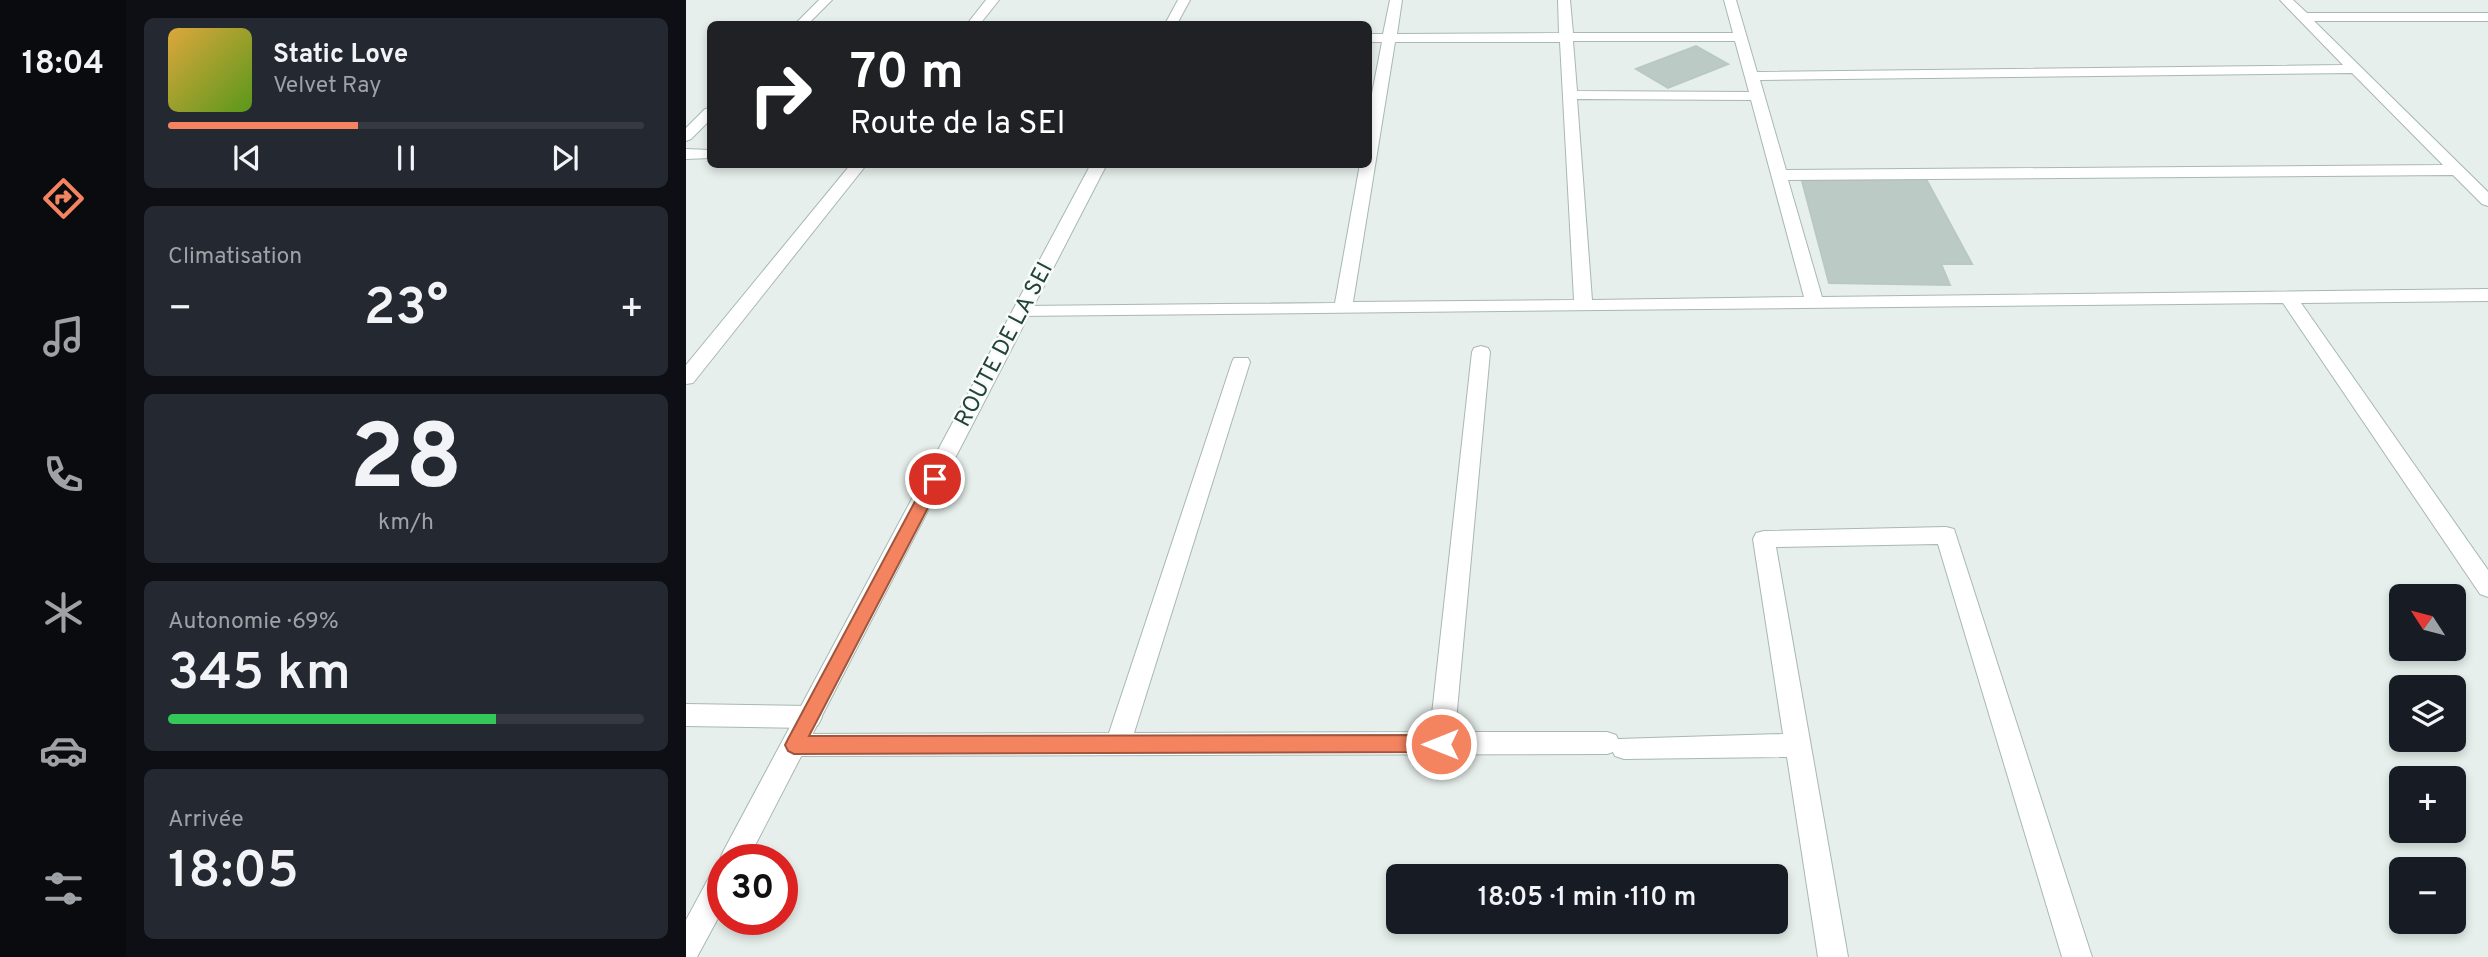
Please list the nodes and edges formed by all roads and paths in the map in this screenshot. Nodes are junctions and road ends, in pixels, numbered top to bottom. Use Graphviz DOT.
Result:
graph roads {
  1 [pos="826,0"];
  2 [pos="993,0"];
  3 [pos="1184,0"];
  4 [pos="1396,0"];
  5 [pos="1564,0"];
  6 [pos="1730,0"];
  7 [pos="2286,0"];
  8 [pos="2454,0"];
  9 [pos="2303,17"];
  10 [pos="2482,17"];
  11 [pos="803,21"];
  12 [pos="976,21"];
  13 [pos="1173,21"];
  14 [pos="2488,27"];
  15 [pos="1566,37"];
  16 [pos="1740,37"];
  17 [pos="1372,38"];
  18 [pos="1389,38"];
  19 [pos="2356,69"];
  20 [pos="1751,76"];
  21 [pos="1570,95"];
  22 [pos="1757,96"];
  23 [pos="707,115"];
  24 [pos="686,136"];
  25 [pos="1372,136"];
  26 [pos="686,154"];
  27 [pos="707,154"];
  28 [pos="857,168"];
  29 [pos="1097,168"];
  30 [pos="1367,168"];
  31 [pos="2457,170"];
  32 [pos="1779,175"];
  33 [pos="2488,201"];
  34 [pos="2488,295"];
  35 [pos="2289,298"];
  36 [pos="1815,303"];
  37 [pos="1583,306"];
  38 [pos="1343,308"];
  39 [pos="1023,312"];
  40 [pos="1481,352"];
  41 [pos="1241,362"];
  42 [pos="686,378"];
  43 [pos="2488,588"];
  44 [pos="686,715"];
  45 [pos="809,717"];
  46 [pos="1118,744"];
  47 [pos="1441,744"];
  48 [pos="794,745"];
  49 [pos="1798,745"];
  50 [pos="742,844"];
  51 [pos="707,910"];
  52 [pos="686,949"];
  53 [pos="1833,957"];
  54 [pos="2077,957"];
  1 -- 11 [label="street"];
  2 -- 12 [label="street"];
  3 -- 13 [label="street"];
  4 -- 18 [label="street"];
  5 -- 15 [label="street"];
  6 -- 16 [label="street"];
  7 -- 9 [label="street"];
  8 -- 10 [label="street"];
  9 -- 10 [label="street"];
  9 -- 19 [label="street"];
  10 -- 14 [label="street"];
  15 -- 16 [label="street"];
  15 -- 18 [label="street"];
  15 -- 21 [label="street"];
  16 -- 20 [label="street"];
  17 -- 18 [label="street"];
  18 -- 25 [label="street"];
  19 -- 20 [label="street"];
  19 -- 31 [label="street"];
  20 -- 22 [label="street"];
  21 -- 22 [label="street"];
  21 -- 37 [label="street"];
  22 -- 32 [label="street"];
  23 -- 24 [label="street"];
  26 -- 27 [label="street"];
  28 -- 42 [label="street"];
  29 -- 39 [label="street, ROUTE DE LA SEI"];
  30 -- 38 [label="street"];
  31 -- 32 [label="street"];
  31 -- 33 [label="street"];
  32 -- 36 [label="street"];
  34 -- 35 [label="street"];
  35 -- 36 [label="street"];
  35 -- 43 [label="street"];
  36 -- 37 [label="street"];
  37 -- 38 [label="street"];
  38 -- 39 [label="street"];
  39 -- 45 [label="street, ROUTE DE LA SEI"];
  40 -- 47 [label="street"];
  41 -- 46 [label="street"];
  44 -- 45 [label="street"];
  45 -- 48 [label="street, ROUTE DE LA SEI"];
  46 -- 47 [label="street"];
  46 -- 48 [label="street"];
  47 -- 49 [label="street"];
  48 -- 50 [label="street, ROUTE DE LA SEI"];
  49 -- 53 [label="street"];
  49 -- 54 [label="street"];
  51 -- 52 [label="street"];
}
